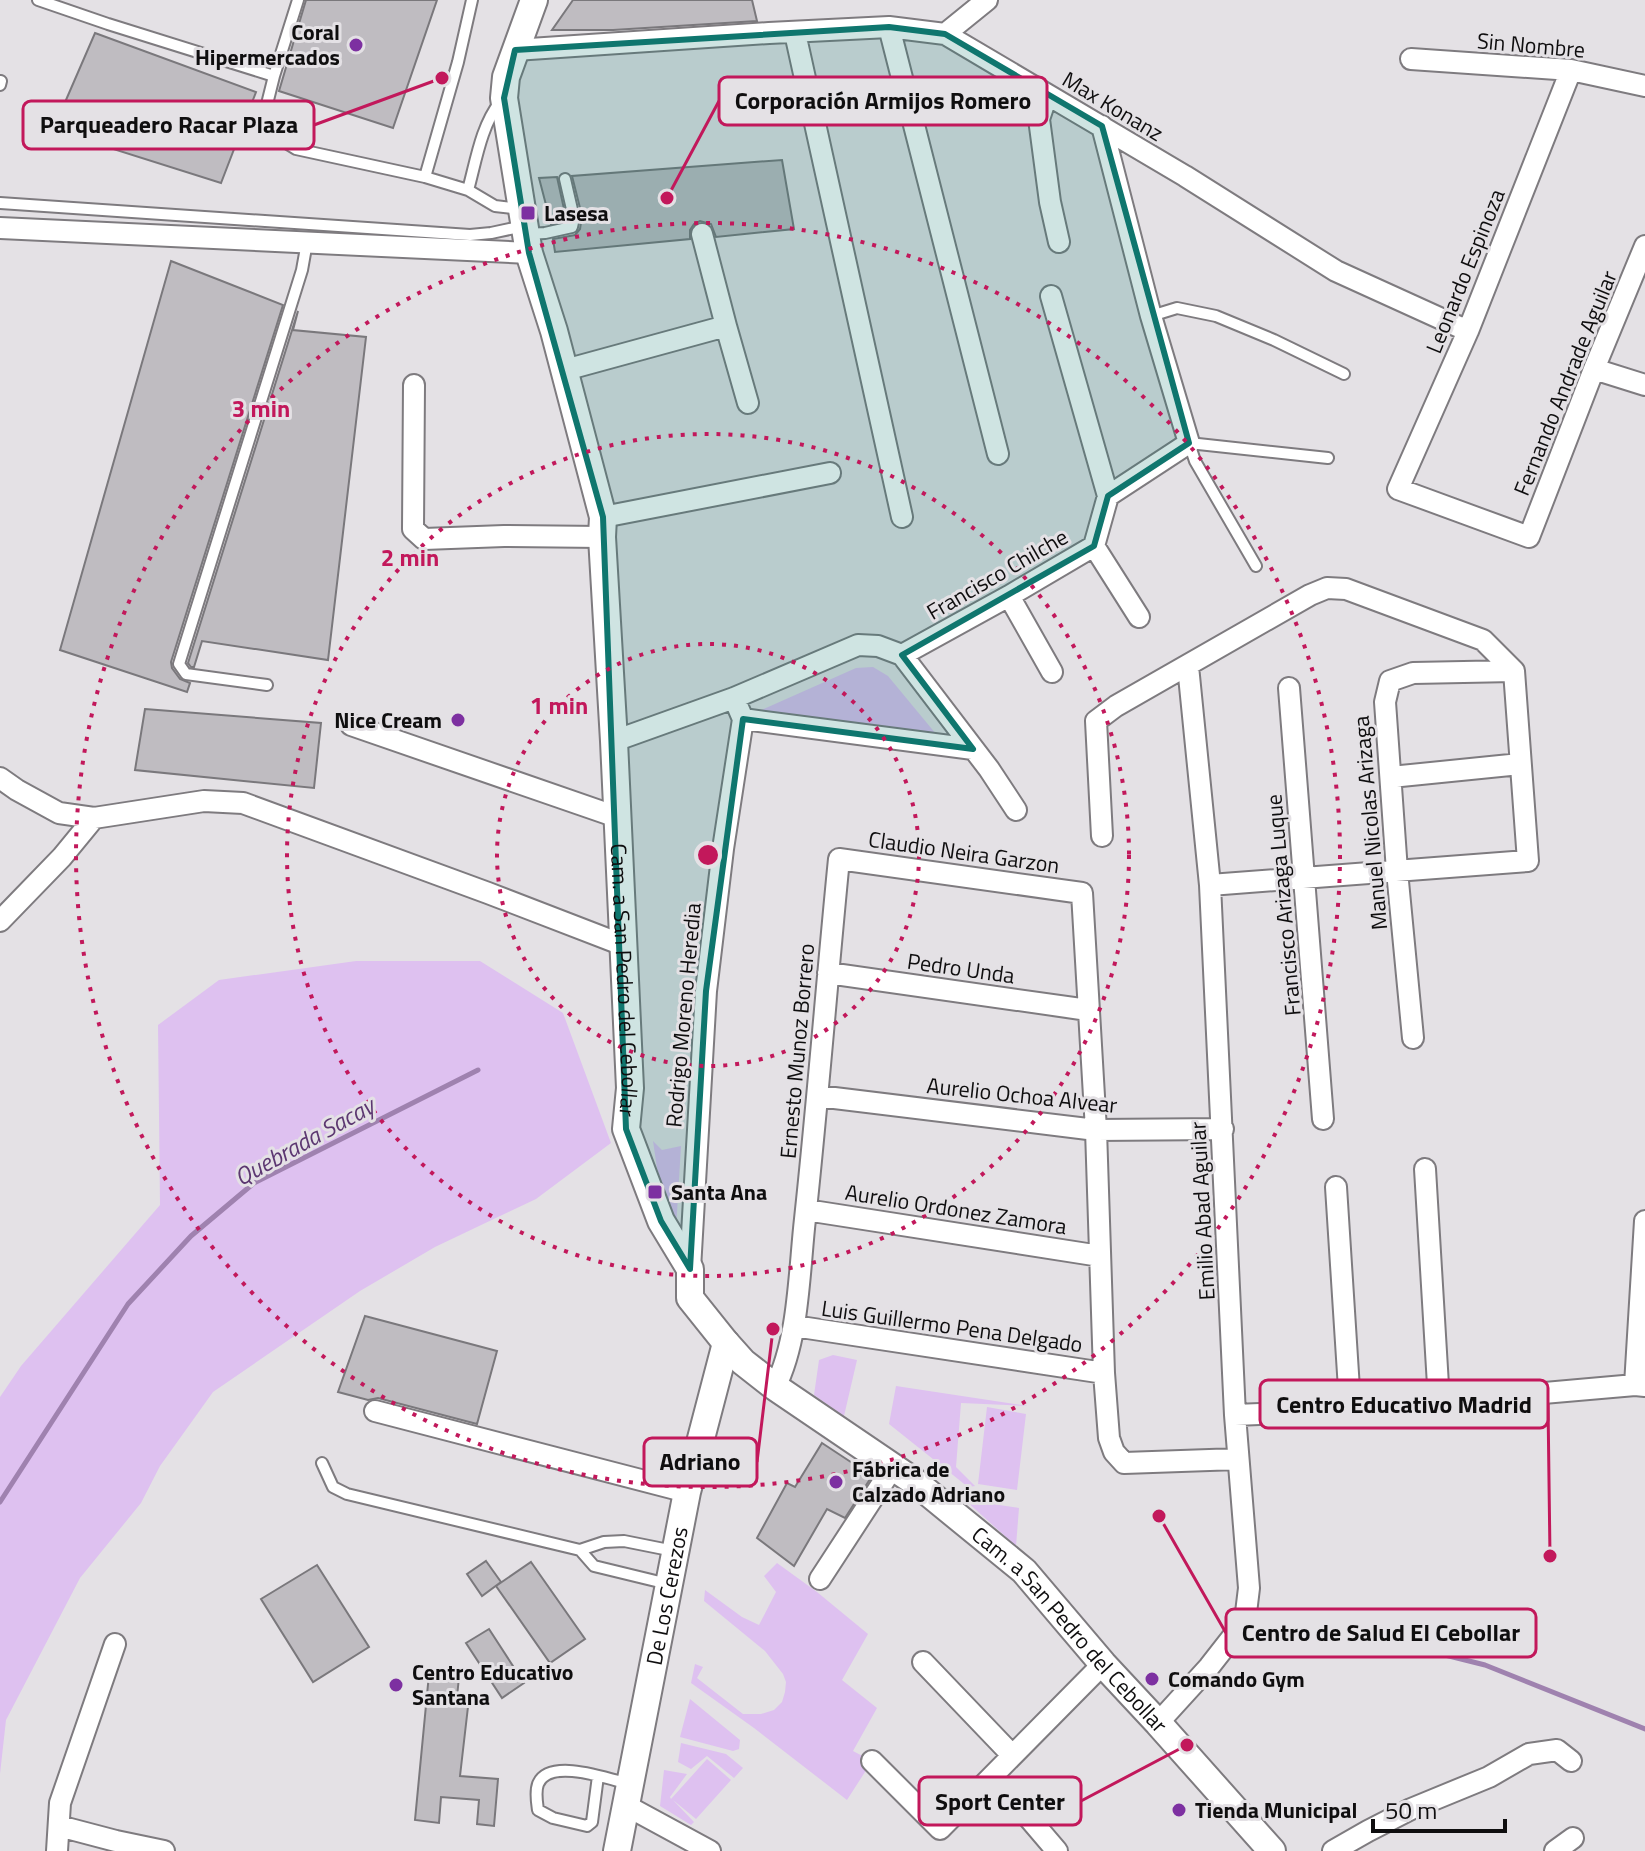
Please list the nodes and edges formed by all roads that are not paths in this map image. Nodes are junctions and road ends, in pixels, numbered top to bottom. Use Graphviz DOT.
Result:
graph roads {
  1 [pos="38,0"];
  2 [pos="298,0"];
  3 [pos="472,0"];
  4 [pos="534,0"];
  5 [pos="987,0"];
  6 [pos="889,27"];
  7 [pos="795,33"];
  8 [pos="945,34"];
  9 [pos="515,50"];
  10 [pos="1411,59"];
  11 [pos="1571,70"];
  12 [pos="274,76"];
  13 [pos="1645,86"];
  14 [pos="1047,95"];
  15 [pos="504,98"];
  16 [pos="1102,126"];
  17 [pos="425,177"];
  18 [pos="565,179"];
  19 [pos="468,190"];
  20 [pos="0,203"];
  21 [pos="0,228"];
  22 [pos="525,230"];
  23 [pos="702,234"];
  24 [pos="307,242"];
  25 [pos="1059,242"];
  26 [pos="1645,246"];
  27 [pos="1051,296"];
  28 [pos="1151,316"];
  29 [pos="726,326"];
  30 [pos="1468,331"];
  31 [pos="1594,369"];
  32 [pos="565,370"];
  33 [pos="1344,374"];
  34 [pos="414,385"];
  35 [pos="1645,385"];
  36 [pos="748,403"];
  37 [pos="1189,443"];
  38 [pos="998,454"];
  39 [pos="1328,458"];
  40 [pos="830,473"];
  41 [pos="1108,496"];
  42 [pos="902,517"];
  43 [pos="603,527"];
  44 [pos="1529,537"];
  45 [pos="1094,546"];
  46 [pos="1256,566"];
  47 [pos="1009,596"];
  48 [pos="1139,617"];
  49 [pos="902,655"];
  50 [pos="1188,666"];
  51 [pos="1514,671"];
  52 [pos="1052,672"];
  53 [pos="267,685"];
  54 [pos="1289,688"];
  55 [pos="734,698"];
  56 [pos="743,719"];
  57 [pos="351,725"];
  58 [pos="614,741"];
  59 [pos="973,749"];
  60 [pos="1520,764"];
  61 [pos="1391,777"];
  62 [pos="0,778"];
  63 [pos="1016,810"];
  64 [pos="617,817"];
  65 [pos="94,818"];
  66 [pos="1102,836"];
  67 [pos="839,859"];
  68 [pos="1397,871"];
  69 [pos="1305,877"];
  70 [pos="1210,885"];
  71 [pos="0,921"];
  72 [pos="623,945"];
  73 [pos="828,973"];
  74 [pos="1088,1010"];
  75 [pos="1413,1038"];
  76 [pos="818,1096"];
  77 [pos="1323,1119"];
  78 [pos="1223,1129"];
  79 [pos="1096,1130"];
  80 [pos="1425,1169"];
  81 [pos="1336,1187"];
  82 [pos="806,1210"];
  83 [pos="1645,1221"];
  84 [pos="1100,1256"];
  85 [pos="690,1269"];
  86 [pos="794,1326"];
  87 [pos="726,1343"];
  88 [pos="1104,1373"];
  89 [pos="1640,1386"];
  90 [pos="775,1387"];
  91 [pos="1439,1402"];
  92 [pos="1352,1410"];
  93 [pos="375,1411"];
  94 [pos="1235,1415"];
  95 [pos="1238,1459"];
  96 [pos="322,1463"];
  97 [pos="893,1467"];
  98 [pos="687,1492"];
  99 [pos="580,1550"];
  100 [pos="675,1552"];
  101 [pos="820,1579"];
  102 [pos="668,1584"];
  103 [pos="115,1644"];
  104 [pos="923,1662"];
  105 [pos="1103,1664"];
  106 [pos="1158,1723"];
  107 [pos="1012,1755"];
  108 [pos="872,1761"];
  109 [pos="1571,1761"];
  110 [pos="598,1776"];
  111 [pos="993,1776"];
  112 [pos="629,1795"];
  113 [pos="59,1826"];
  114 [pos="1573,1838"];
  115 [pos="57,1851"];
  116 [pos="161,1851"];
  117 [pos="617,1851"];
  118 [pos="710,1851"];
  119 [pos="1057,1851"];
  120 [pos="1272,1851"];
  121 [pos="1333,1851"];
  122 [pos="1555,1851"];
  1 -- 12 [label="lane"];
  2 -- 12 [label="lane"];
  3 -- 17 [label="lane"];
  4 -- 9 [label="street, Cam. a San Pedro del Cebollar"];
  5 -- 8 [label="street"];
  6 -- 7 [label="street, Max Konanz"];
  6 -- 8 [label="street, Max Konanz"];
  6 -- 38 [label="street"];
  7 -- 9 [label="street, Max Konanz"];
  7 -- 42 [label="street"];
  8 -- 14 [label="street, Max Konanz"];
  9 -- 15 [label="street, Cam. a San Pedro del Cebollar"];
  10 -- 11 [label="street, Sin Nombre"];
  11 -- 13 [label="street, Sin Nombre"];
  11 -- 30 [label="street, Leonardo Espinoza"];
  12 -- 17 [label="lane"];
  14 -- 16 [label="street, Max Konanz"];
  14 -- 25 [label="street"];
  15 -- 19 [label="lane"];
  15 -- 22 [label="street, Cam. a San Pedro del Cebollar"];
  16 -- 28 [label="street"];
  16 -- 30 [label="street, Max Konanz"];
  17 -- 19 [label="lane"];
  18 -- 22 [label="lane"];
  19 -- 22 [label="lane"];
  20 -- 22 [label="lane"];
  21 -- 24 [label="street"];
  22 -- 24 [label="street"];
  22 -- 32 [label="street, Cam. a San Pedro del Cebollar"];
  23 -- 29 [label="street"];
  24 -- 53 [label="lane"];
  26 -- 31 [label="street, Fernando Andrade Aguilar"];
  27 -- 41 [label="street"];
  28 -- 33 [label="lane"];
  28 -- 37 [label="street"];
  29 -- 32 [label="street"];
  29 -- 36 [label="street"];
  30 -- 44 [label="street, Leonardo Espinoza"];
  31 -- 35 [label="street"];
  31 -- 44 [label="street, Fernando Andrade Aguilar"];
  32 -- 43 [label="street, Cam. a San Pedro del Cebollar"];
  34 -- 43 [label="street"];
  37 -- 39 [label="lane"];
  37 -- 41 [label="street"];
  37 -- 46 [label="lane"];
  40 -- 43 [label="street"];
  41 -- 45 [label="street, Francisco Chilche"];
  43 -- 58 [label="street, Cam. a San Pedro del Cebollar"];
  45 -- 47 [label="street, Francisco Chilche"];
  45 -- 48 [label="street"];
  47 -- 49 [label="street, Francisco Chilche"];
  47 -- 52 [label="street"];
  49 -- 55 [label="street"];
  49 -- 59 [label="street"];
  50 -- 51 [label="street"];
  50 -- 66 [label="street"];
  50 -- 70 [label="street, Emilio Abad Aguilar"];
  51 -- 60 [label="street"];
  51 -- 61 [label="street, Manuel Nicolas Arizaga"];
  54 -- 69 [label="street, Francisco Arizaga Luque"];
  55 -- 56 [label="street"];
  55 -- 58 [label="street"];
  56 -- 59 [label="street"];
  56 -- 85 [label="street, Rodrigo Moreno Heredia"];
  57 -- 64 [label="street"];
  58 -- 64 [label="street, Cam. a San Pedro del Cebollar"];
  59 -- 63 [label="street"];
  60 -- 61 [label="street"];
  60 -- 68 [label="street"];
  61 -- 68 [label="street, Manuel Nicolas Arizaga"];
  62 -- 65 [label="street"];
  64 -- 72 [label="street, Cam. a San Pedro del Cebollar"];
  65 -- 71 [label="street"];
  65 -- 72 [label="street"];
  67 -- 73 [label="street, Ernesto Munoz Borrero"];
  67 -- 74 [label="street, Claudio Neira Garzon"];
  68 -- 69 [label="street"];
  68 -- 75 [label="street, Manuel Nicolas Arizaga"];
  69 -- 70 [label="street"];
  69 -- 77 [label="street, Francisco Arizaga Luque"];
  70 -- 78 [label="street, Emilio Abad Aguilar"];
  72 -- 85 [label="street, Cam. a San Pedro del Cebollar"];
  73 -- 74 [label="street, Pedro Unda"];
  73 -- 76 [label="street, Ernesto Munoz Borrero"];
  74 -- 79 [label="street"];
  76 -- 79 [label="street, Aurelio Ochoa Alvear"];
  76 -- 82 [label="street, Ernesto Munoz Borrero"];
  78 -- 79 [label="street, Aurelio Ochoa Alvear"];
  78 -- 94 [label="street, Emilio Abad Aguilar"];
  79 -- 84 [label="street"];
  80 -- 91 [label="street"];
  81 -- 92 [label="street"];
  82 -- 84 [label="street, Aurelio Ordonez Zamora"];
  82 -- 86 [label="street, Ernesto Munoz Borrero"];
  83 -- 89 [label="street"];
  84 -- 88 [label="street"];
  85 -- 87 [label="street, Cam. a San Pedro del Cebollar"];
  86 -- 88 [label="street, Luis Guillermo Pena Delgado"];
  86 -- 90 [label="street, Ernesto Munoz Borrero"];
  87 -- 90 [label="street, Cam. a San Pedro del Cebollar"];
  87 -- 98 [label="street, De Los Cerezos"];
  88 -- 95 [label="street"];
  89 -- 91 [label="street"];
  90 -- 97 [label="street, Cam. a San Pedro del Cebollar"];
  91 -- 92 [label="street"];
  92 -- 94 [label="street"];
  93 -- 98 [label="street"];
  94 -- 95 [label="street, Emilio Abad Aguilar"];
  95 -- 106 [label="street, Emilio Abad Aguilar"];
  96 -- 99 [label="lane"];
  97 -- 101 [label="street"];
  97 -- 105 [label="street, Cam. a San Pedro del Cebollar"];
  98 -- 100 [label="street, De Los Cerezos"];
  99 -- 100 [label="lane"];
  99 -- 102 [label="lane"];
  100 -- 102 [label="street, De Los Cerezos"];
  102 -- 112 [label="street, De Los Cerezos"];
  103 -- 113 [label="street"];
  104 -- 107 [label="street"];
  105 -- 106 [label="street, Cam. a San Pedro del Cebollar"];
  105 -- 107 [label="street"];
  106 -- 120 [label="street, Cam. a San Pedro del Cebollar"];
  107 -- 111 [label="street"];
  108 -- 111 [label="street"];
  109 -- 121 [label="street"];
  110 -- 110 [label="lane"];
  110 -- 112 [label="lane"];
  111 -- 119 [label="street"];
  112 -- 117 [label="street, De Los Cerezos"];
  112 -- 118 [label="street"];
  113 -- 115 [label="street"];
  113 -- 116 [label="street"];
  114 -- 122 [label="street"];
}
